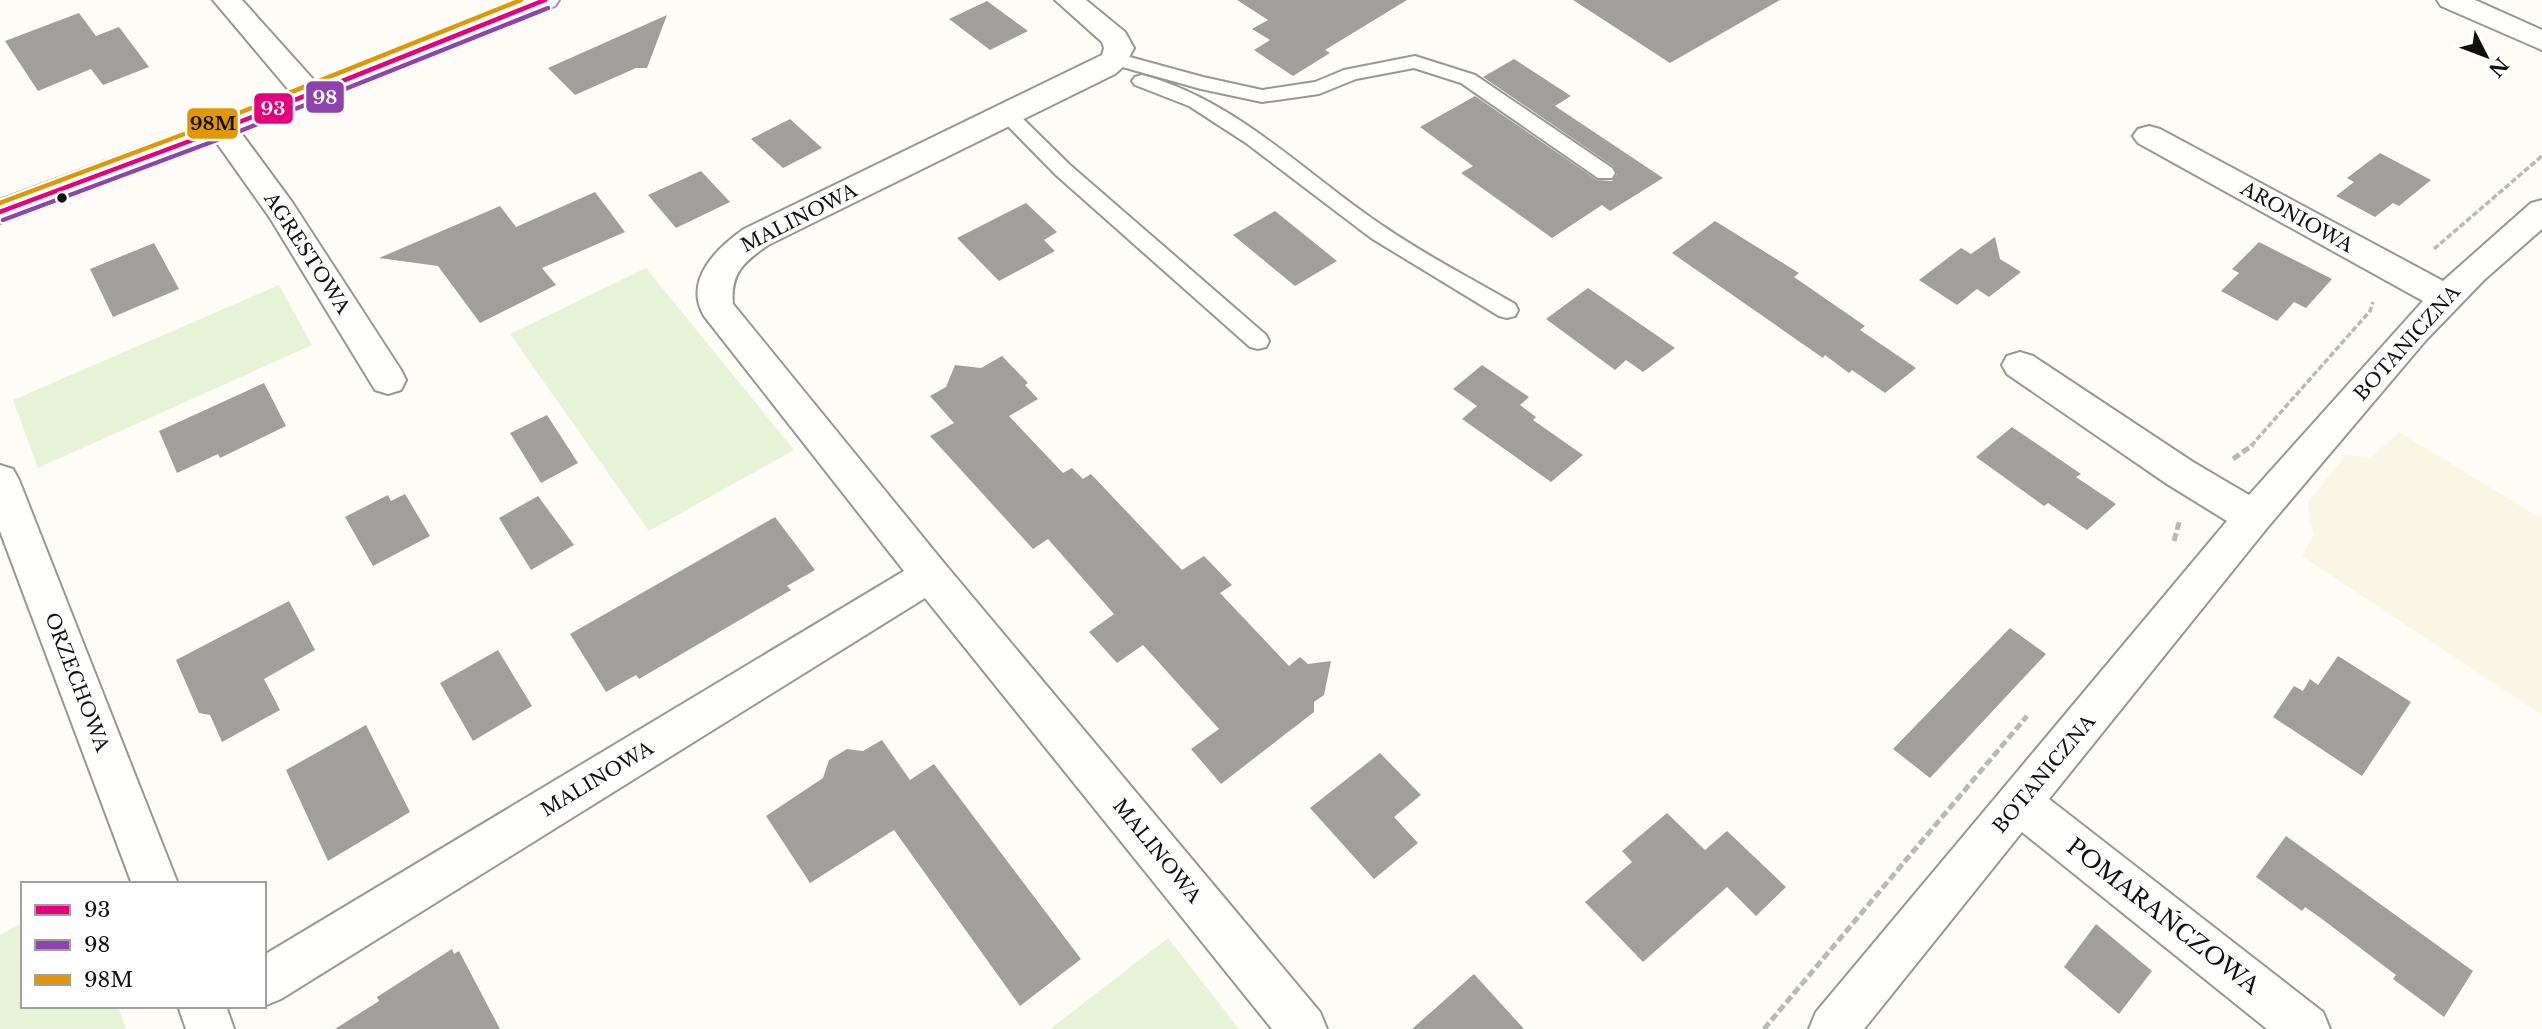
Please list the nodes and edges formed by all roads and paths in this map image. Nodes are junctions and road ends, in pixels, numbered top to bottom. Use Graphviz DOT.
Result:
graph roads {
  1 [pos="227,0"];
  2 [pos="545,0"];
  3 [pos="1069,0"];
  4 [pos="2451,0"];
  5 [pos="2542,41"];
  6 [pos="1110,63"];
  7 [pos="309,94"];
  8 [pos="1008,115"];
  9 [pos="222,129"];
  10 [pos="2149,136"];
  11 [pos="2542,156"];
  12 [pos="1605,173"];
  13 [pos="2542,211"];
  14 [pos="0,212"];
  15 [pos="2438,248"];
  16 [pos="2446,298"];
  17 [pos="1507,310"];
  18 [pos="2370,311"];
  19 [pos="1258,341"];
  20 [pos="2020,365"];
  21 [pos="388,380"];
  22 [pos="2229,461"];
  23 [pos="0,480"];
  24 [pos="2253,517"];
  25 [pos="2180,525"];
  26 [pos="2168,549"];
  27 [pos="930,575"];
  28 [pos="2033,709"];
  29 [pos="2020,803"];
  30 [pos="154,882"];
  31 [pos="266,981"];
  32 [pos="1303,1029"];
  33 [pos="1764,1029"];
  34 [pos="1833,1029"];
  35 [pos="2306,1029"];
  1 -- 7 [label="street"];
  2 -- 7 [label="street"];
  3 -- 6 [label="street"];
  4 -- 5 [label="street"];
  6 -- 8 [label="street, MALINOWA"];
  6 -- 12 [label="lane"];
  6 -- 17 [label="lane"];
  7 -- 9 [label="street"];
  8 -- 19 [label="lane"];
  8 -- 27 [label="street, MALINOWA"];
  9 -- 14 [label="street"];
  9 -- 21 [label="street, AGRESTOWA"];
  10 -- 16 [label="street, ARONIOWA"];
  11 -- 15 [label="path"];
  13 -- 16 [label="street, BOTANICZNA"];
  16 -- 24 [label="street, BOTANICZNA"];
  18 -- 22 [label="path"];
  20 -- 24 [label="street"];
  23 -- 30 [label="street, ORZECHOWA"];
  24 -- 29 [label="street, BOTANICZNA"];
  25 -- 26 [label="path"];
  27 -- 31 [label="street, MALINOWA"];
  27 -- 32 [label="street, MALINOWA"];
  28 -- 33 [label="path"];
  29 -- 34 [label="street, BOTANICZNA"];
  29 -- 35 [label="street, POMARAŃCZOWA"];
}
